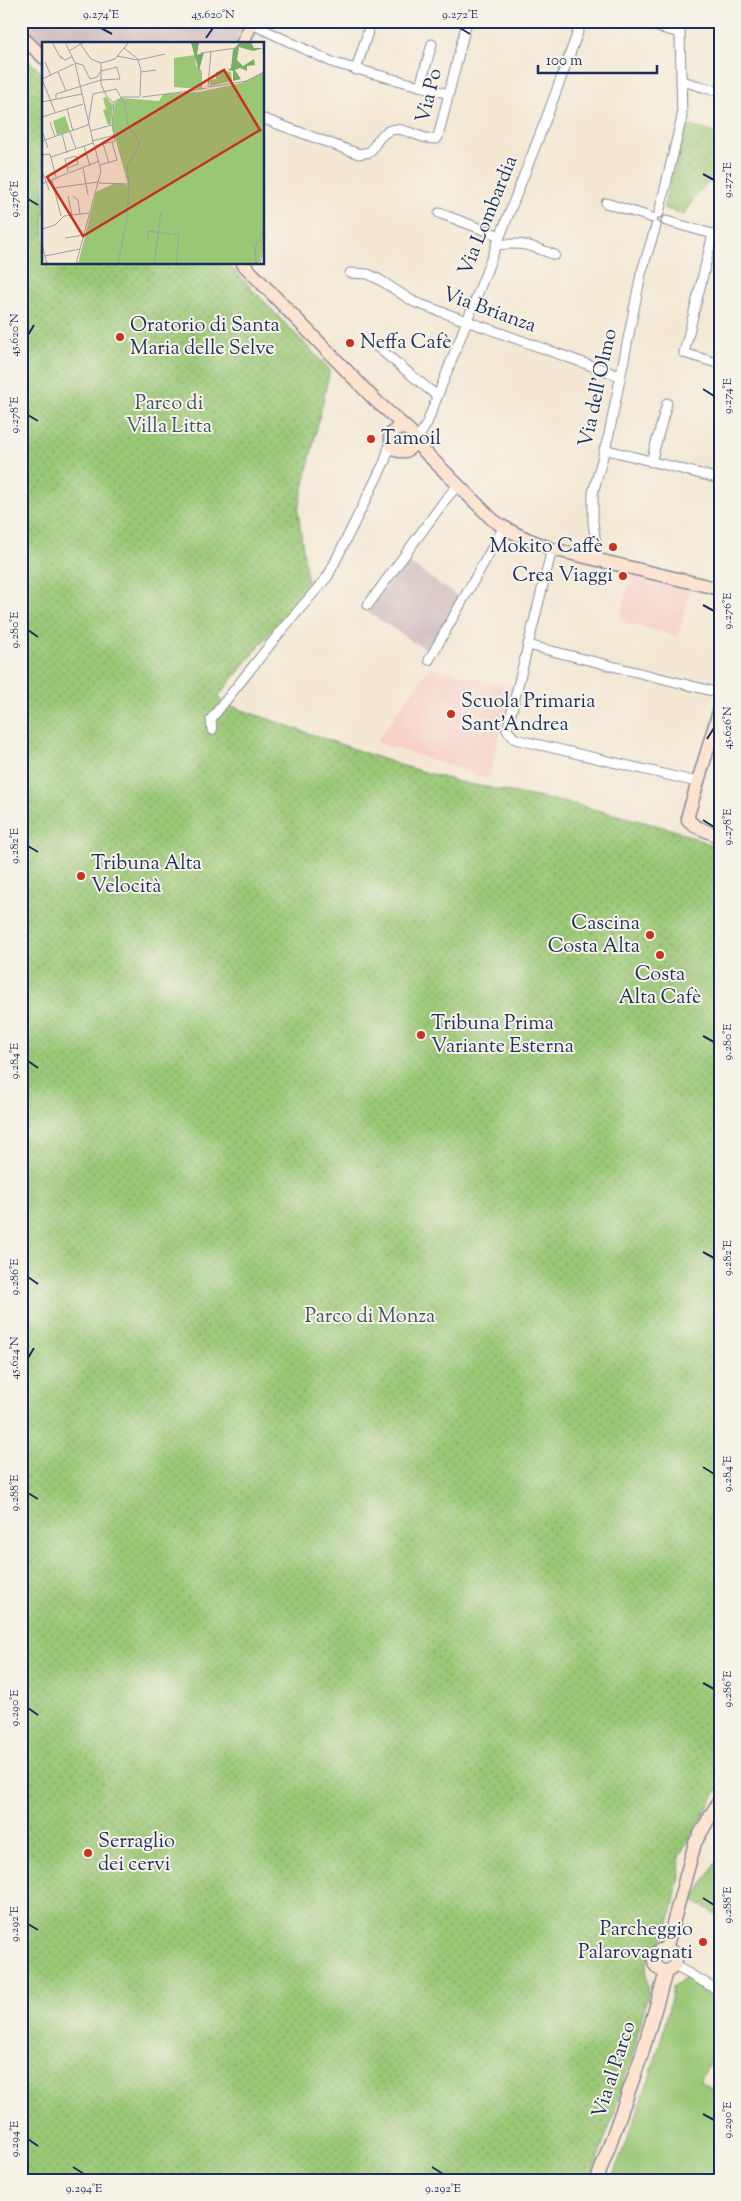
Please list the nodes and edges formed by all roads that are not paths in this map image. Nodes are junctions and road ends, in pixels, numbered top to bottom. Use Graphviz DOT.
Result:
graph roads {
  1 [pos="467,21"];
  2 [pos="582,21"];
  3 [pos="635,21"];
  4 [pos="681,21"];
  5 [pos="252,22"];
  6 [pos="369,28"];
  7 [pos="680,34"];
  8 [pos="21,36"];
  9 [pos="243,42"];
  10 [pos="432,44"];
  11 [pos="42,56"];
  12 [pos="356,70"];
  13 [pos="682,81"];
  14 [pos="420,86"];
  15 [pos="720,92"];
  16 [pos="449,94"];
  17 [pos="265,119"];
  18 [pos="606,203"];
  19 [pos="439,213"];
  20 [pos="656,219"];
  21 [pos="716,235"];
  22 [pos="500,236"];
  23 [pos="496,245"];
  24 [pos="555,255"];
  25 [pos="244,265"];
  26 [pos="350,273"];
  27 [pos="466,322"];
  28 [pos="376,346"];
  29 [pos="720,364"];
  30 [pos="620,376"];
  31 [pos="437,396"];
  32 [pos="667,403"];
  33 [pos="403,440"];
  34 [pos="604,449"];
  35 [pos="651,462"];
  36 [pos="720,479"];
  37 [pos="458,485"];
  38 [pos="504,528"];
  39 [pos="552,549"];
  40 [pos="598,560"];
  41 [pos="720,589"];
  42 [pos="368,605"];
  43 [pos="528,645"];
  44 [pos="430,660"];
  45 [pos="720,694"];
  46 [pos="720,708"];
  47 [pos="212,730"];
  48 [pos="697,782"];
  49 [pos="720,837"];
  50 [pos="720,1799"];
  51 [pos="666,1949"];
  52 [pos="671,1969"];
  53 [pos="720,1991"];
  54 [pos="597,2180"];
  1 -- 16 [label="street, Via Po"];
  2 -- 22 [label="street, Via Lombardia"];
  3 -- 7 [label="street"];
  4 -- 7 [label="street, Via dell'Olmo"];
  5 -- 9 [label="street"];
  5 -- 12 [label="street"];
  6 -- 12 [label="street"];
  7 -- 13 [label="street, Via dell'Olmo"];
  8 -- 11 [label="street"];
  10 -- 14 [label="street"];
  12 -- 14 [label="street"];
  13 -- 15 [label="street"];
  13 -- 20 [label="street, Via dell'Olmo"];
  14 -- 16 [label="street"];
  16 -- 17 [label="street, Via Po"];
  18 -- 20 [label="street"];
  19 -- 22 [label="street"];
  20 -- 21 [label="street"];
  20 -- 30 [label="street, Via dell'Olmo"];
  21 -- 29 [label="street"];
  22 -- 23 [label="street, Via Lombardia"];
  23 -- 24 [label="street"];
  23 -- 27 [label="street, Via Lombardia"];
  25 -- 33 [label="street"];
  26 -- 27 [label="street, Via Brianza"];
  27 -- 30 [label="street, Via Brianza"];
  27 -- 31 [label="street, Via Lombardia"];
  28 -- 31 [label="street"];
  30 -- 34 [label="street, Via dell'Olmo"];
  31 -- 33 [label="street, Via Lombardia"];
  32 -- 35 [label="street"];
  33 -- 37 [label="street"];
  33 -- 47 [label="street"];
  34 -- 35 [label="street"];
  34 -- 40 [label="street, Via dell'Olmo"];
  35 -- 36 [label="street"];
  37 -- 38 [label="street"];
  37 -- 42 [label="street"];
  38 -- 39 [label="street"];
  38 -- 44 [label="street"];
  39 -- 40 [label="street"];
  39 -- 43 [label="street"];
  40 -- 41 [label="street"];
  43 -- 45 [label="street"];
  43 -- 48 [label="street"];
  46 -- 48 [label="street"];
  48 -- 49 [label="street"];
  50 -- 51 [label="street"];
  51 -- 52 [label="street"];
  51 -- 52 [label="street"];
  52 -- 53 [label="street"];
  52 -- 54 [label="street, Via al Parco"];
}
